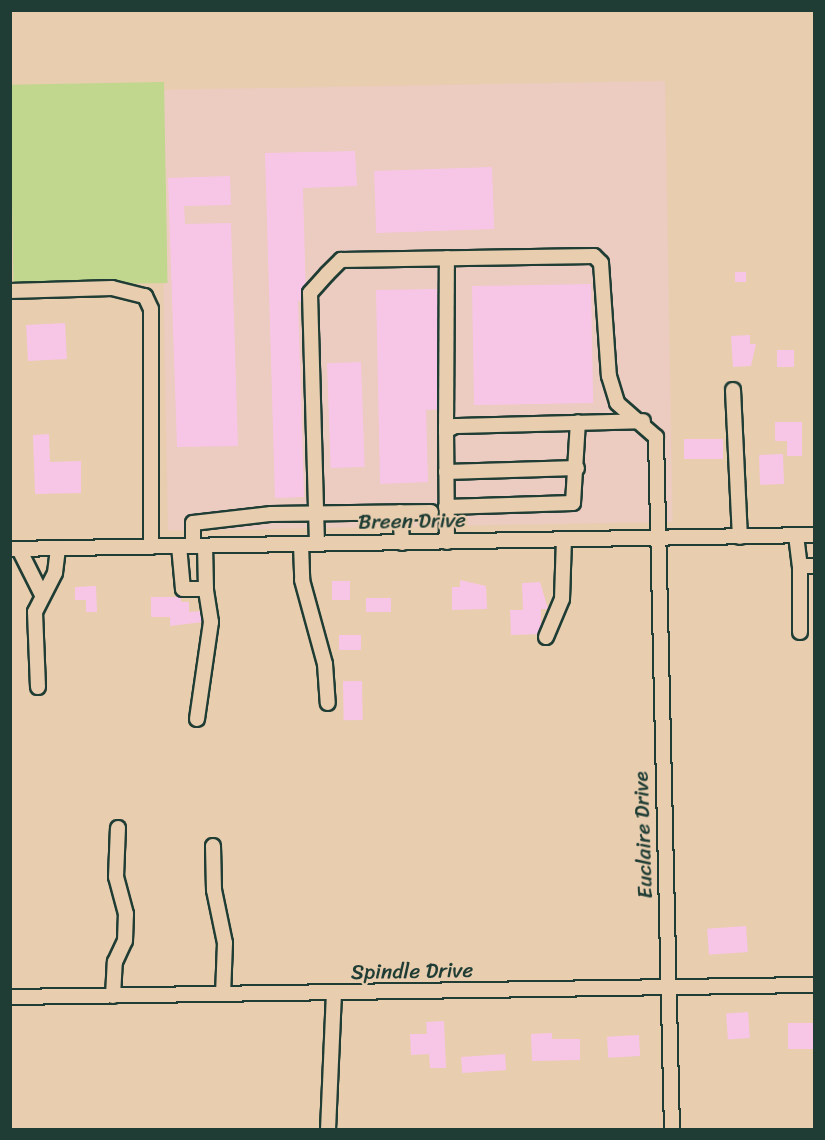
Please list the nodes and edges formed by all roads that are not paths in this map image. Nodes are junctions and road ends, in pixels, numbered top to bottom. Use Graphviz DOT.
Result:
graph roads {
  1 [pos="447,258"];
  2 [pos="10,291"];
  3 [pos="733,390"];
  4 [pos="643,420"];
  5 [pos="578,422"];
  6 [pos="446,431"];
  7 [pos="577,468"];
  8 [pos="446,472"];
  9 [pos="446,507"];
  10 [pos="400,512"];
  11 [pos="431,512"];
  12 [pos="316,514"];
  13 [pos="227,522"];
  14 [pos="796,535"];
  15 [pos="814,535"];
  16 [pos="740,537"];
  17 [pos="656,539"];
  18 [pos="564,540"];
  19 [pos="447,542"];
  20 [pos="402,543"];
  21 [pos="301,544"];
  22 [pos="317,544"];
  23 [pos="227,545"];
  24 [pos="192,546"];
  25 [pos="151,547"];
  26 [pos="58,548"];
  27 [pos="15,549"];
  28 [pos="814,566"];
  29 [pos="800,567"];
  30 [pos="206,589"];
  31 [pos="42,595"];
  32 [pos="800,632"];
  33 [pos="546,637"];
  34 [pos="38,687"];
  35 [pos="328,703"];
  36 [pos="196,719"];
  37 [pos="118,828"];
  38 [pos="213,846"];
  39 [pos="814,985"];
  40 [pos="668,987"];
  41 [pos="333,993"];
  42 [pos="223,994"];
  43 [pos="112,996"];
  44 [pos="10,997"];
  45 [pos="328,1130"];
  46 [pos="672,1130"];
  1 -- 4 [label="street"];
  1 -- 6 [label="street"];
  1 -- 12 [label="street"];
  2 -- 25 [label="street"];
  3 -- 16 [label="street"];
  4 -- 5 [label="street"];
  4 -- 17 [label="street, Euclaire Drive"];
  5 -- 6 [label="street"];
  5 -- 7 [label="street"];
  6 -- 8 [label="street"];
  7 -- 8 [label="street"];
  7 -- 9 [label="street"];
  8 -- 9 [label="street"];
  9 -- 19 [label="street"];
  10 -- 11 [label="street"];
  10 -- 12 [label="street"];
  10 -- 20 [label="street"];
  12 -- 13 [label="street"];
  12 -- 22 [label="street"];
  13 -- 23 [label="street"];
  13 -- 24 [label="street"];
  14 -- 15 [label="street, Breen Drive"];
  14 -- 16 [label="street, Breen Drive"];
  14 -- 29 [label="street"];
  16 -- 17 [label="street, Breen Drive"];
  17 -- 18 [label="street, Breen Drive"];
  17 -- 40 [label="street, Euclaire Drive"];
  18 -- 19 [label="street, Breen Drive"];
  18 -- 33 [label="street"];
  19 -- 20 [label="street, Breen Drive"];
  20 -- 22 [label="street, Breen Drive"];
  21 -- 22 [label="street, Breen Drive"];
  21 -- 23 [label="street, Breen Drive"];
  21 -- 35 [label="street"];
  23 -- 24 [label="street, Breen Drive"];
  24 -- 25 [label="street, Breen Drive"];
  24 -- 30 [label="street"];
  24 -- 30 [label="street"];
  25 -- 26 [label="street, Breen Drive"];
  26 -- 27 [label="street, Breen Drive"];
  26 -- 31 [label="street"];
  27 -- 31 [label="street"];
  28 -- 29 [label="street"];
  29 -- 32 [label="street"];
  30 -- 36 [label="street"];
  31 -- 34 [label="street"];
  37 -- 43 [label="street"];
  38 -- 42 [label="street"];
  39 -- 40 [label="street, Spindle Drive"];
  40 -- 41 [label="street, Spindle Drive"];
  40 -- 46 [label="street, Euclaire Drive"];
  41 -- 42 [label="street, Spindle Drive"];
  41 -- 45 [label="street"];
  42 -- 43 [label="street, Spindle Drive"];
  43 -- 44 [label="street, Spindle Drive"];
}
